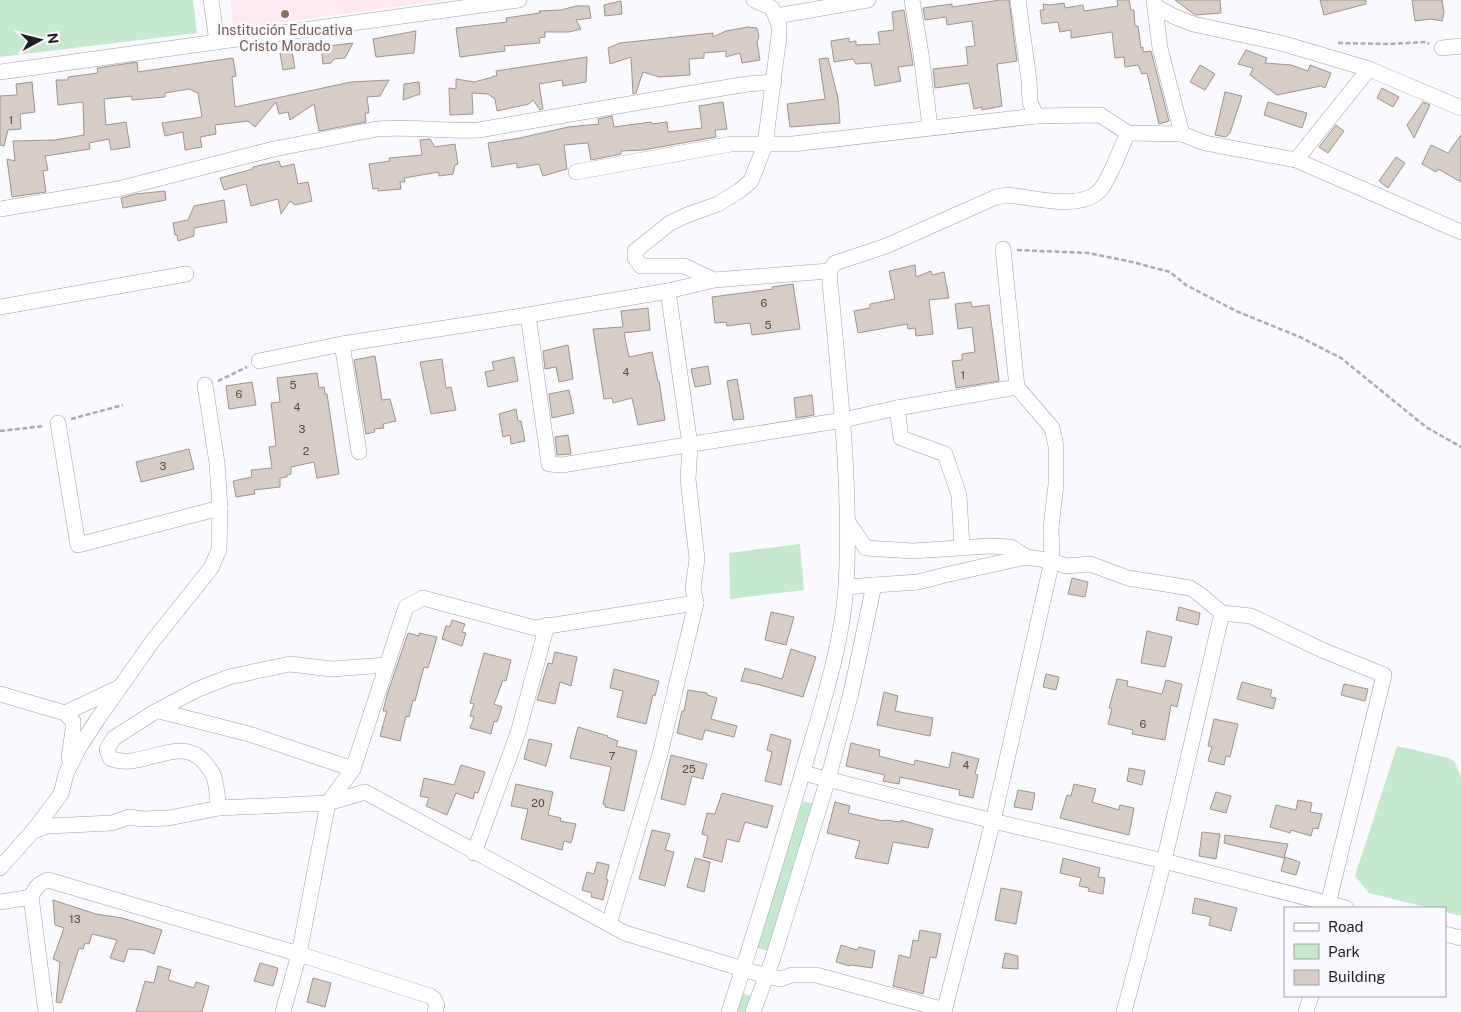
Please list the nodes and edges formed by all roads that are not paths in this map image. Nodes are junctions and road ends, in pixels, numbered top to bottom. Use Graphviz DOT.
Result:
graph roads {
  1 [pos="210,0"];
  2 [pos="518,0"];
  3 [pos="754,0"];
  4 [pos="868,0"];
  5 [pos="912,0"];
  6 [pos="1018,0"];
  7 [pos="1154,3"];
  8 [pos="776,16"];
  9 [pos="217,42"];
  10 [pos="1461,46"];
  11 [pos="1442,48"];
  12 [pos="1369,69"];
  13 [pos="0,72"];
  14 [pos="774,82"];
  15 [pos="1461,108"];
  16 [pos="1036,116"];
  17 [pos="930,127"];
  18 [pos="1128,133"];
  19 [pos="1182,134"];
  20 [pos="765,145"];
  21 [pos="1296,160"];
  22 [pos="576,172"];
  23 [pos="0,209"];
  24 [pos="1461,232"];
  25 [pos="1003,249"];
  26 [pos="828,271"];
  27 [pos="186,274"];
  28 [pos="714,280"];
  29 [pos="668,290"];
  30 [pos="0,307"];
  31 [pos="528,315"];
  32 [pos="342,344"];
  33 [pos="259,361"];
  34 [pos="205,385"];
  35 [pos="1017,388"];
  36 [pos="897,408"];
  37 [pos="843,420"];
  38 [pos="58,423"];
  39 [pos="690,445"];
  40 [pos="359,452"];
  41 [pos="220,508"];
  42 [pos="846,520"];
  43 [pos="962,547"];
  44 [pos="1026,556"];
  45 [pos="1052,561"];
  46 [pos="874,585"];
  47 [pos="846,587"];
  48 [pos="696,603"];
  49 [pos="1222,613"];
  50 [pos="547,625"];
  51 [pos="386,665"];
  52 [pos="121,686"];
  53 [pos="0,694"];
  54 [pos="159,711"];
  55 [pos="65,713"];
  56 [pos="353,769"];
  57 [pos="803,773"];
  58 [pos="66,774"];
  59 [pos="828,779"];
  60 [pos="328,804"];
  61 [pos="219,808"];
  62 [pos="993,821"];
  63 [pos="33,831"];
  64 [pos="474,853"];
  65 [pos="1164,861"];
  66 [pos="0,868"];
  67 [pos="31,897"];
  68 [pos="0,902"];
  69 [pos="1328,906"];
  70 [pos="609,924"];
  71 [pos="1446,934"];
  72 [pos="1461,938"];
  73 [pos="299,954"];
  74 [pos="742,969"];
  75 [pos="766,976"];
  76 [pos="1311,997"];
  77 [pos="945,1011"];
  78 [pos="46,1012"];
  79 [pos="283,1012"];
  80 [pos="435,1012"];
  81 [pos="729,1012"];
  82 [pos="753,1012"];
  83 [pos="1124,1012"];
  84 [pos="1306,1012"];
  1 -- 9 [label="street"];
  2 -- 9 [label="street"];
  3 -- 8 [label="street"];
  4 -- 8 [label="street"];
  5 -- 17 [label="street"];
  6 -- 16 [label="street"];
  7 -- 12 [label="street"];
  7 -- 19 [label="street"];
  8 -- 14 [label="street"];
  9 -- 13 [label="street"];
  10 -- 11 [label="street"];
  12 -- 15 [label="street"];
  12 -- 21 [label="street"];
  14 -- 20 [label="street"];
  14 -- 23 [label="street"];
  16 -- 17 [label="street"];
  16 -- 18 [label="street"];
  17 -- 20 [label="street"];
  18 -- 19 [label="street"];
  18 -- 26 [label="street"];
  19 -- 21 [label="street"];
  20 -- 22 [label="street"];
  20 -- 28 [label="street"];
  21 -- 24 [label="street"];
  25 -- 35 [label="street"];
  26 -- 28 [label="street"];
  26 -- 37 [label="street"];
  27 -- 30 [label="street"];
  28 -- 29 [label="street"];
  29 -- 31 [label="street"];
  29 -- 39 [label="street"];
  31 -- 32 [label="street"];
  31 -- 39 [label="street"];
  32 -- 33 [label="street"];
  32 -- 40 [label="street"];
  34 -- 41 [label="street"];
  35 -- 36 [label="street"];
  35 -- 45 [label="street"];
  36 -- 37 [label="street"];
  36 -- 43 [label="street"];
  37 -- 39 [label="street"];
  37 -- 42 [label="street"];
  38 -- 41 [label="street"];
  39 -- 48 [label="street"];
  41 -- 52 [label="street"];
  42 -- 43 [label="street"];
  42 -- 47 [label="street"];
  43 -- 44 [label="street"];
  44 -- 45 [label="street"];
  44 -- 46 [label="street"];
  45 -- 49 [label="street"];
  45 -- 62 [label="street"];
  46 -- 47 [label="street"];
  46 -- 59 [label="street"];
  47 -- 57 [label="street"];
  48 -- 50 [label="street"];
  48 -- 70 [label="street"];
  49 -- 65 [label="street"];
  49 -- 69 [label="street"];
  50 -- 51 [label="street"];
  50 -- 64 [label="street"];
  51 -- 54 [label="street"];
  51 -- 56 [label="street"];
  52 -- 55 [label="street"];
  52 -- 58 [label="street"];
  53 -- 55 [label="street"];
  54 -- 56 [label="street"];
  54 -- 61 [label="street"];
  55 -- 58 [label="street"];
  56 -- 60 [label="street"];
  57 -- 59 [label="street"];
  57 -- 74 [label="street"];
  58 -- 63 [label="street"];
  59 -- 62 [label="street"];
  59 -- 75 [label="street"];
  60 -- 61 [label="street"];
  60 -- 64 [label="street"];
  60 -- 73 [label="street"];
  61 -- 63 [label="street"];
  62 -- 65 [label="street"];
  62 -- 77 [label="street"];
  63 -- 66 [label="street"];
  64 -- 70 [label="street"];
  65 -- 69 [label="street"];
  65 -- 83 [label="street"];
  67 -- 68 [label="street"];
  67 -- 73 [label="street"];
  67 -- 78 [label="street"];
  70 -- 74 [label="street"];
  71 -- 72 [label="street"];
  73 -- 79 [label="street"];
  73 -- 80 [label="street"];
  74 -- 75 [label="street"];
  74 -- 81 [label="street"];
  75 -- 77 [label="street"];
  75 -- 82 [label="street"];
  76 -- 84 [label="street"];
}
